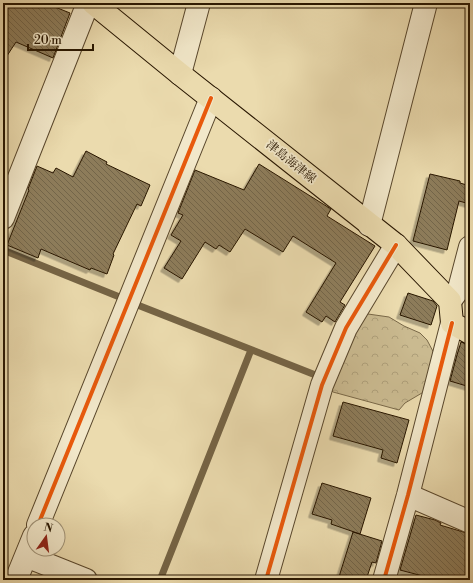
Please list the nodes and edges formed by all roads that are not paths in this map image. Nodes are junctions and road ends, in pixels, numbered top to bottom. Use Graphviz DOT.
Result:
graph roads {
  1 [pos="88,3"];
  2 [pos="93,3"];
  3 [pos="199,3"];
  4 [pos="426,3"];
  5 [pos="180,74"];
  6 [pos="211,98"];
  7 [pos="3,218"];
  8 [pos="369,225"];
  9 [pos="396,246"];
  10 [pos="470,247"];
  11 [pos="450,301"];
  12 [pos="461,328"];
  13 [pos="408,494"];
  14 [pos="41,517"];
  15 [pos="470,522"];
  16 [pos="26,556"];
  17 [pos="28,557"];
  18 [pos="16,580"];
  19 [pos="86,580"];
  20 [pos="266,580"];
  21 [pos="384,580"];
  1 -- 7 [label="street"];
  2 -- 5 [label="main road, 津島海津線"];
  3 -- 5 [label="street"];
  4 -- 8 [label="street"];
  5 -- 6 [label="main road, 津島海津線"];
  6 -- 8 [label="main road, 津島海津線"];
  6 -- 14 [label="street"];
  8 -- 9 [label="main road, 津島海津線"];
  9 -- 11 [label="main road, 津島海津線"];
  9 -- 20 [label="street"];
  10 -- 11 [label="street"];
  11 -- 12 [label="main road"];
  12 -- 13 [label="street"];
  13 -- 15 [label="street"];
  13 -- 21 [label="street"];
  16 -- 18 [label="street"];
  17 -- 19 [label="street"];
}
